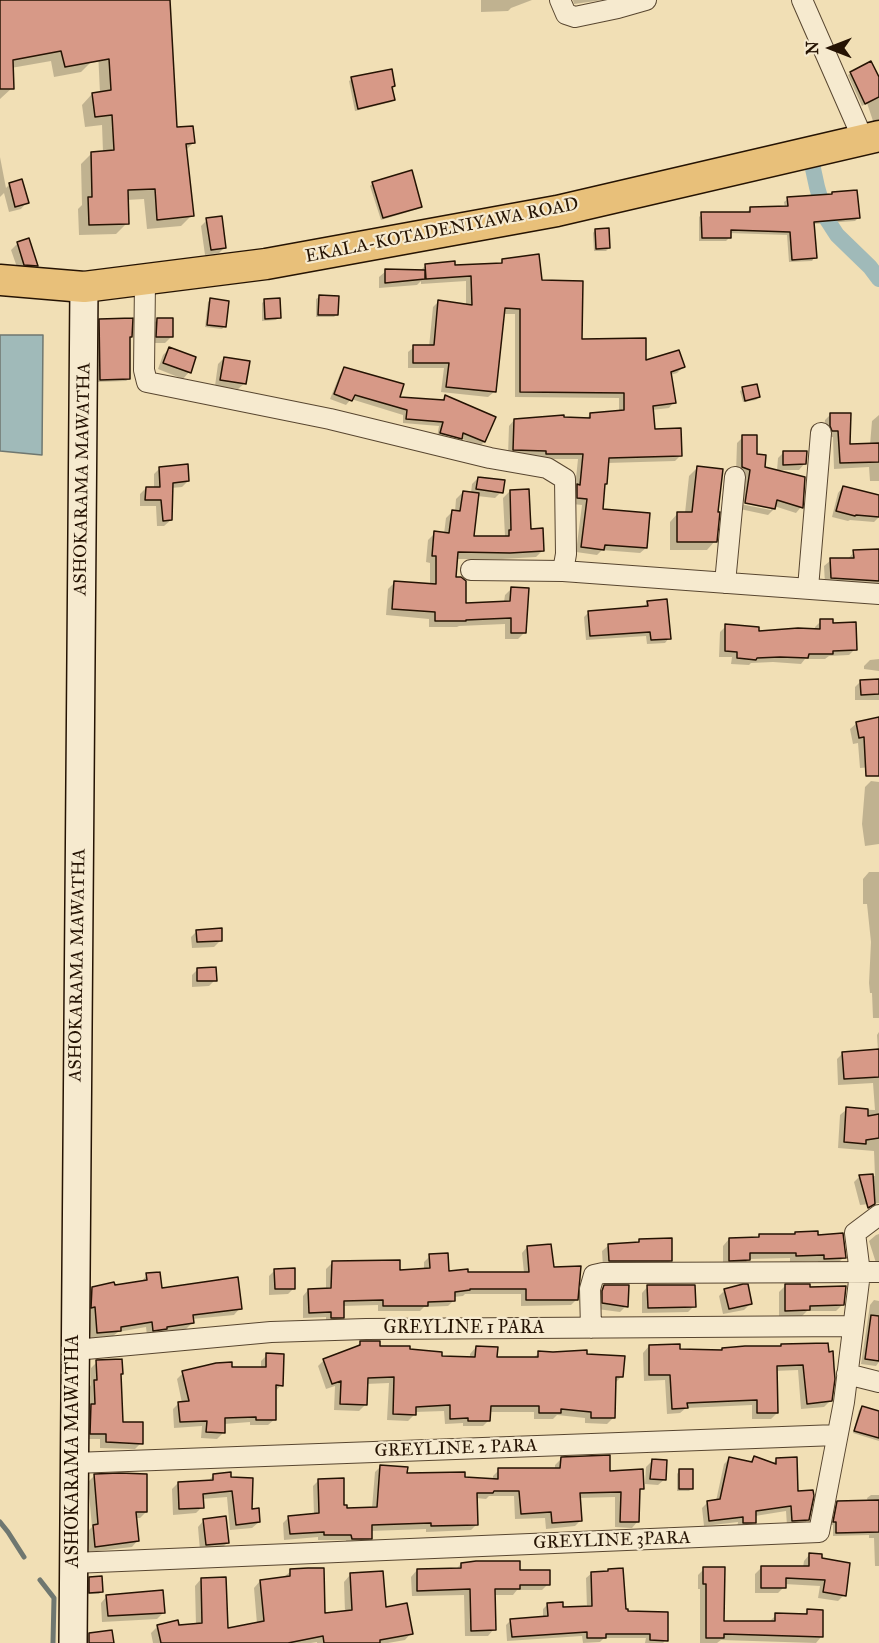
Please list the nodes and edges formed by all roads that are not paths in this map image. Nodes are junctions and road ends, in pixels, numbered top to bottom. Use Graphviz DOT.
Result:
graph roads {
  1 [pos="560,0"];
  2 [pos="646,0"];
  3 [pos="802,0"];
  4 [pos="617,4"];
  5 [pos="871,137"];
  6 [pos="0,280"];
  7 [pos="144,280"];
  8 [pos="84,287"];
  9 [pos="821,433"];
  10 [pos="735,477"];
  11 [pos="471,570"];
  12 [pos="563,571"];
  13 [pos="725,583"];
  14 [pos="808,588"];
  15 [pos="879,594"];
  16 [pos="879,1215"];
  17 [pos="870,1273"];
  18 [pos="853,1326"];
  19 [pos="591,1328"];
  20 [pos="75,1350"];
  21 [pos="847,1374"];
  22 [pos="879,1382"];
  23 [pos="837,1435"];
  24 [pos="74,1463"];
  25 [pos="73,1563"];
  26 [pos="73,1643"];
  1 -- 4 [label="street"];
  2 -- 4 [label="street"];
  3 -- 5 [label="street"];
  5 -- 7 [label="main road, EKALA-KOTADENIYAWA ROAD"];
  6 -- 8 [label="main road, EKALA-KOTADENIYAWA ROAD"];
  7 -- 8 [label="main road, EKALA-KOTADENIYAWA ROAD"];
  7 -- 12 [label="street"];
  8 -- 20 [label="street, ASHOKARAMA MAWATHA"];
  9 -- 14 [label="street"];
  10 -- 13 [label="street"];
  11 -- 12 [label="street"];
  12 -- 13 [label="street"];
  13 -- 14 [label="street"];
  14 -- 15 [label="street"];
  16 -- 17 [label="street, GREYLINE 3PARA"];
  17 -- 18 [label="street, GREYLINE 3PARA"];
  17 -- 19 [label="street"];
  18 -- 19 [label="street, GREYLINE 1 PARA"];
  18 -- 21 [label="street, GREYLINE 3PARA"];
  19 -- 20 [label="street, GREYLINE 1 PARA"];
  20 -- 24 [label="street, ASHOKARAMA MAWATHA"];
  21 -- 22 [label="street"];
  21 -- 23 [label="street, GREYLINE 3PARA"];
  23 -- 24 [label="street, GREYLINE 2 PARA"];
  23 -- 25 [label="street, GREYLINE 3PARA"];
  24 -- 25 [label="street, ASHOKARAMA MAWATHA"];
  25 -- 26 [label="street, ASHOKARAMA MAWATHA"];
}
